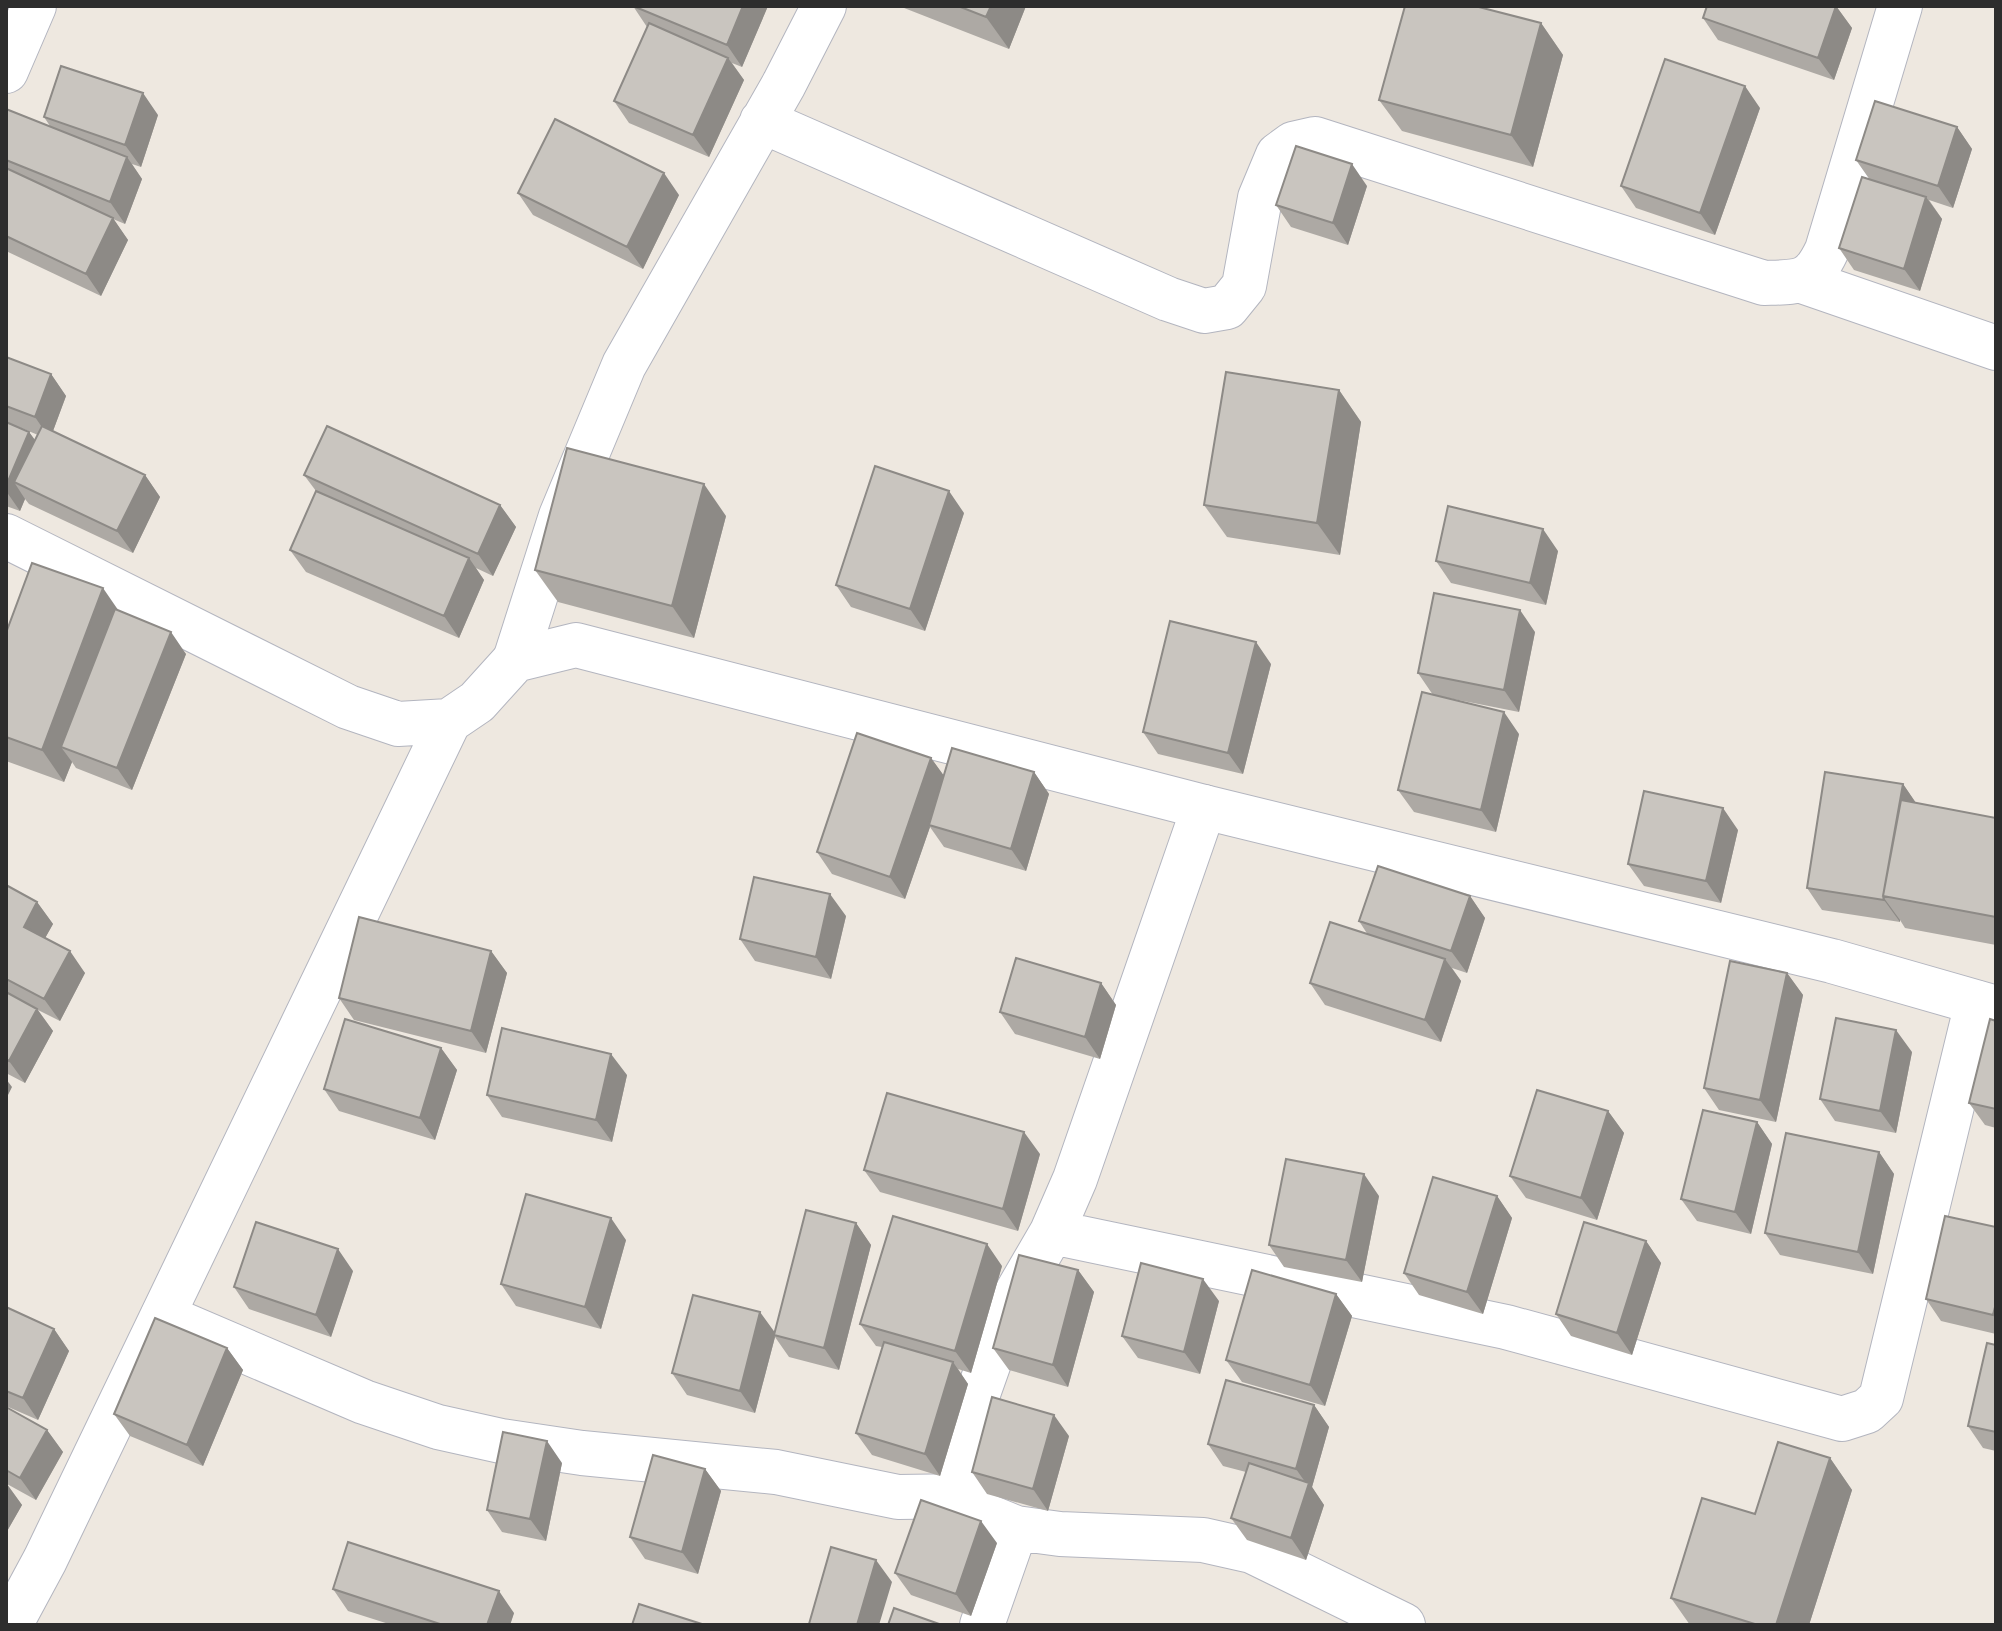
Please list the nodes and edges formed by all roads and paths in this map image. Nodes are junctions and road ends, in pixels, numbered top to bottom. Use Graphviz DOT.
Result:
graph roads {
  1 [pos="34,6"];
  2 [pos="824,6"];
  3 [pos="1900,6"];
  4 [pos="6,71"];
  5 [pos="762,121"];
  6 [pos="1802,281"];
  7 [pos="1996,348"];
  8 [pos="6,536"];
  9 [pos="515,660"];
  10 [pos="449,721"];
  11 [pos="1204,807"];
  12 [pos="1986,1005"];
  13 [pos="1052,1232"];
  14 [pos="163,1316"];
  15 [pos="966,1496"];
  16 [pos="1016,1528"];
  17 [pos="1389,1621"];
  18 [pos="10,1625"];
  19 [pos="982,1625"];
  1 -- 4 [label="street"];
  2 -- 5 [label="street"];
  3 -- 6 [label="street"];
  5 -- 6 [label="street"];
  5 -- 9 [label="street"];
  6 -- 7 [label="street"];
  8 -- 10 [label="street"];
  9 -- 10 [label="street"];
  9 -- 11 [label="street"];
  10 -- 14 [label="street"];
  11 -- 12 [label="street"];
  11 -- 13 [label="street"];
  12 -- 13 [label="street"];
  13 -- 15 [label="street"];
  14 -- 15 [label="street"];
  14 -- 18 [label="street"];
  15 -- 16 [label="street"];
  16 -- 17 [label="street"];
  16 -- 19 [label="street"];
}
